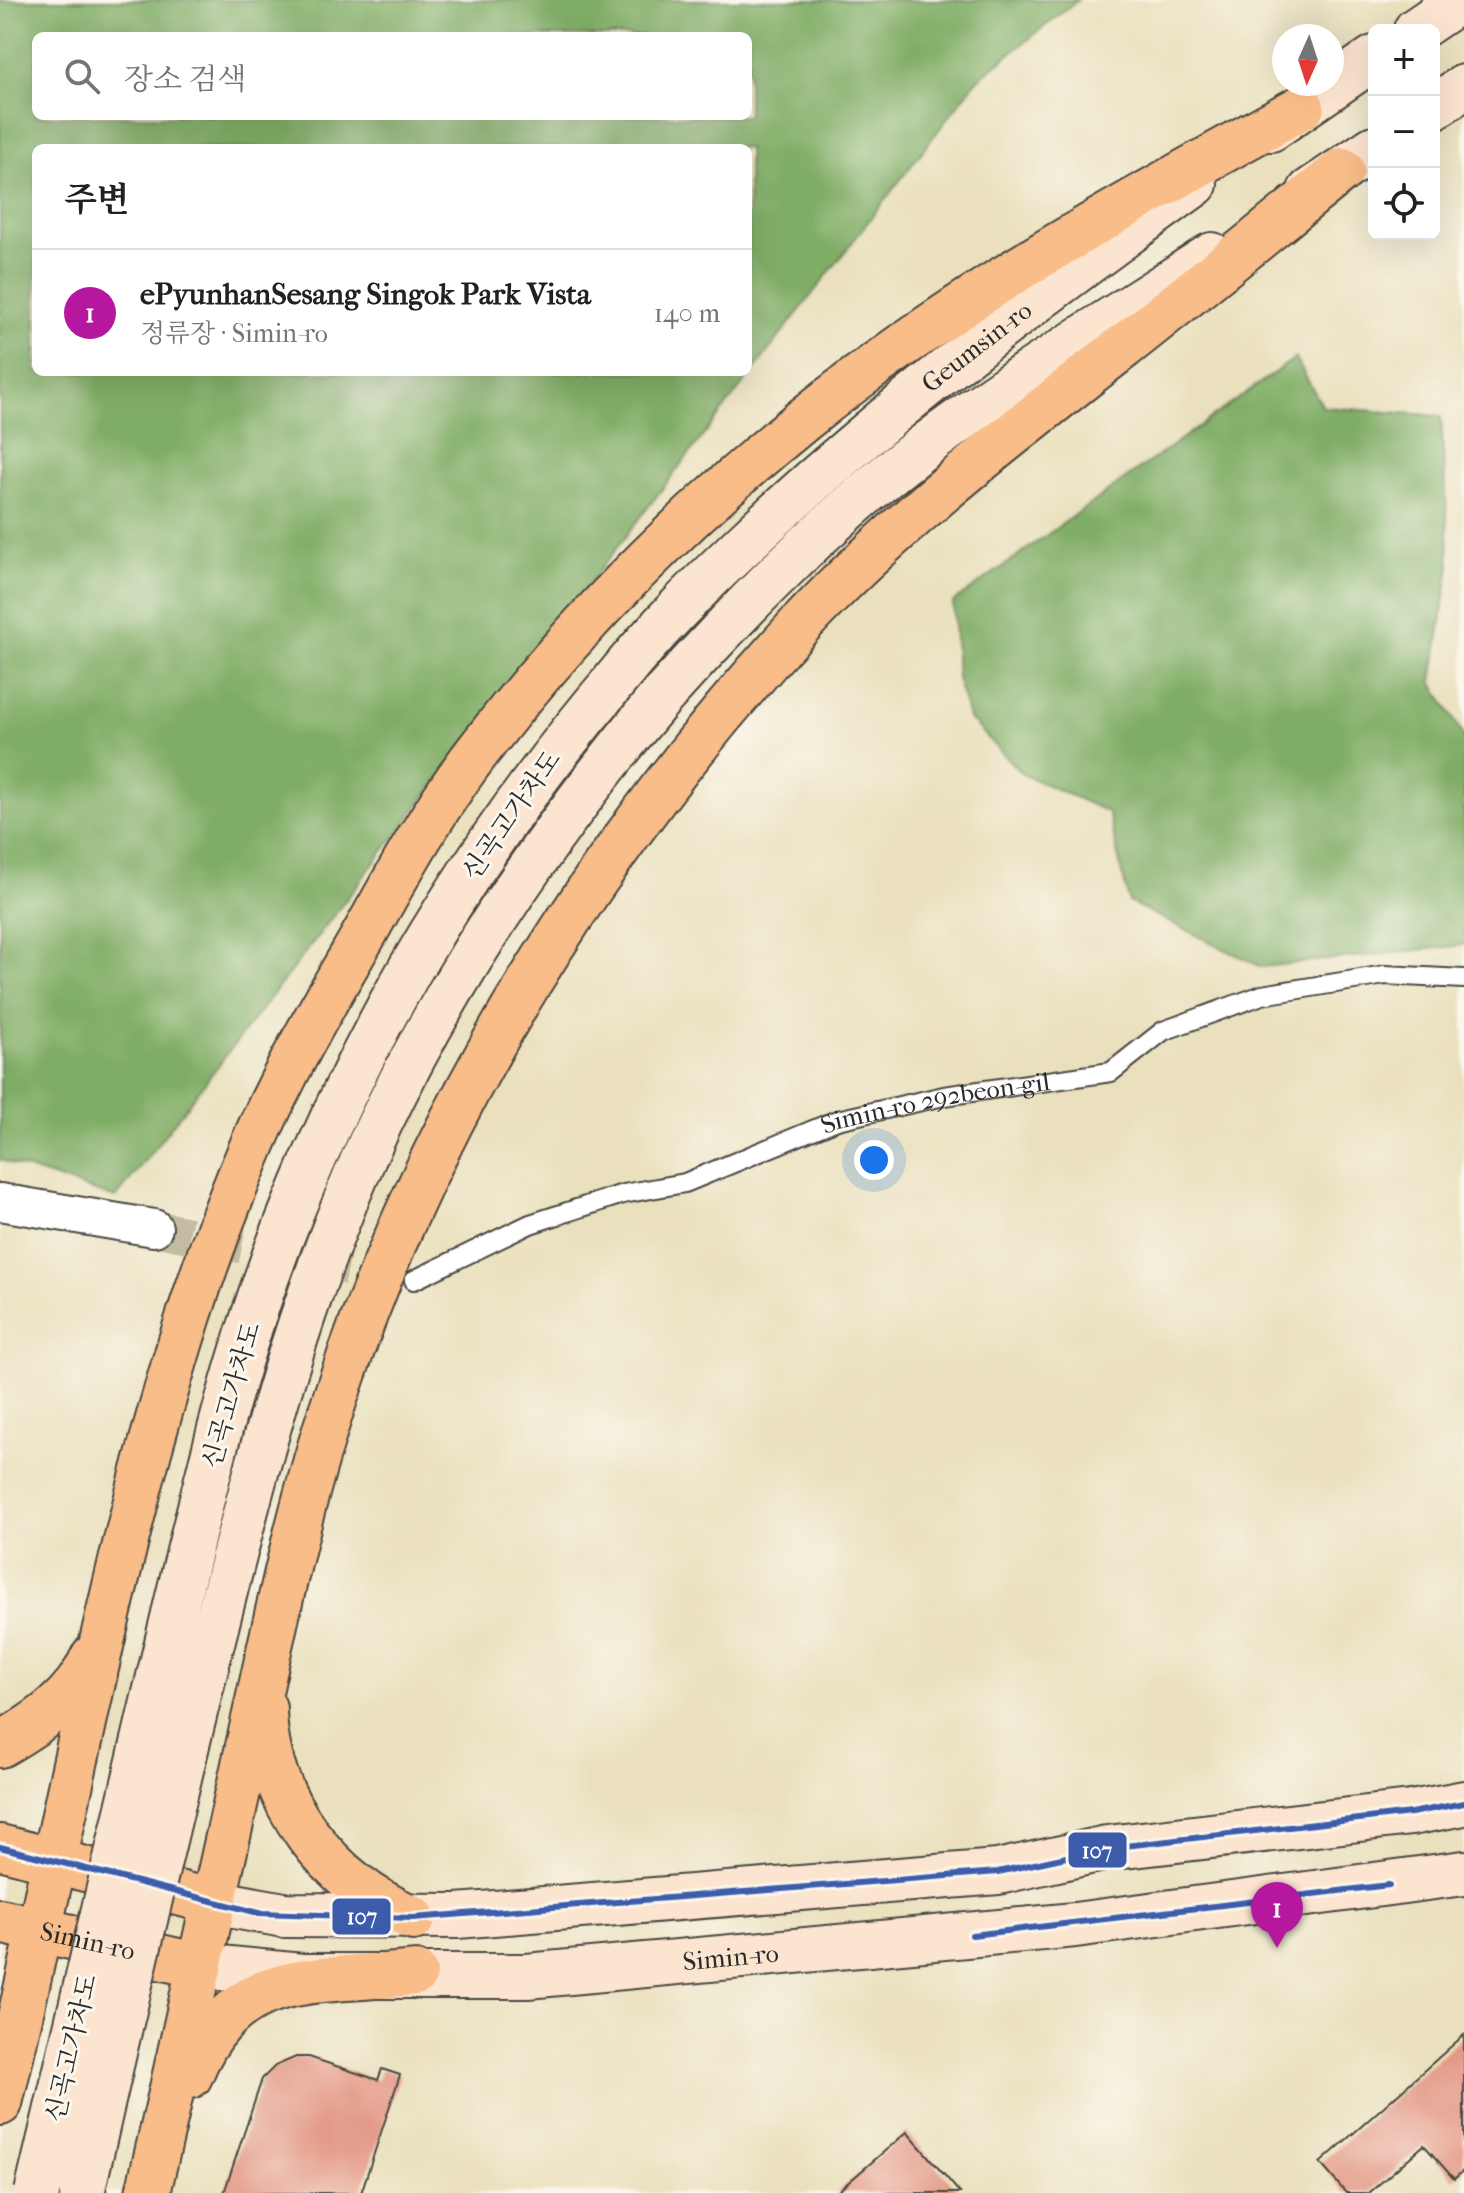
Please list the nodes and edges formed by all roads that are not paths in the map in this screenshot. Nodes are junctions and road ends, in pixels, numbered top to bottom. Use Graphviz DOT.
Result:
graph roads {
  1 [pos="1460,0"];
  2 [pos="1425,24"];
  3 [pos="1368,62"];
  4 [pos="1464,87"];
  5 [pos="1440,103"];
  6 [pos="1302,107"];
  7 [pos="1358,159"];
  8 [pos="617,678"];
  9 [pos="656,703"];
  10 [pos="1464,979"];
  11 [pos="0,1202"];
  12 [pos="154,1228"];
  13 [pos="414,1280"];
  14 [pos="111,1606"];
  15 [pos="267,1662"];
  16 [pos="0,1745"];
  17 [pos="1464,1803"];
  18 [pos="0,1847"];
  19 [pos="54,1862"];
  20 [pos="1464,1873"];
  21 [pos="213,1902"];
  22 [pos="413,1918"];
  23 [pos="19,1926"];
  24 [pos="200,1966"];
  25 [pos="415,1973"];
  26 [pos="0,2103"];
  27 [pos="37,2193"];
  28 [pos="82,2193"];
  29 [pos="150,2193"];
  1 -- 2 [label="street"];
  3 -- 6 [label="street, Geumsin-ro"];
  4 -- 5 [label="street"];
  6 -- 8 [label="street, Geumsin-ro"];
  6 -- 14 [label="main road"];
  7 -- 9 [label="street, Geumsin-ro"];
  7 -- 15 [label="main road"];
  8 -- 27 [label="street, 신곡고가차도, bridge"];
  9 -- 28 [label="street, 신곡고가차도, bridge"];
  10 -- 13 [label="lane, Simin-ro 292beon-gil"];
  11 -- 12 [label="street"];
  14 -- 16 [label="main road"];
  14 -- 19 [label="main road"];
  15 -- 21 [label="main road"];
  15 -- 22 [label="main road"];
  17 -- 22 [label="street"];
  18 -- 19 [label="main road"];
  19 -- 21 [label="main road"];
  19 -- 23 [label="main road"];
  20 -- 25 [label="street, Simin-ro"];
  21 -- 22 [label="street"];
  21 -- 24 [label="main road"];
  23 -- 24 [label="main road, Simin-ro"];
  23 -- 26 [label="main road"];
  24 -- 25 [label="street, Simin-ro"];
  24 -- 29 [label="main road"];
  25 -- 29 [label="main road"];
}
